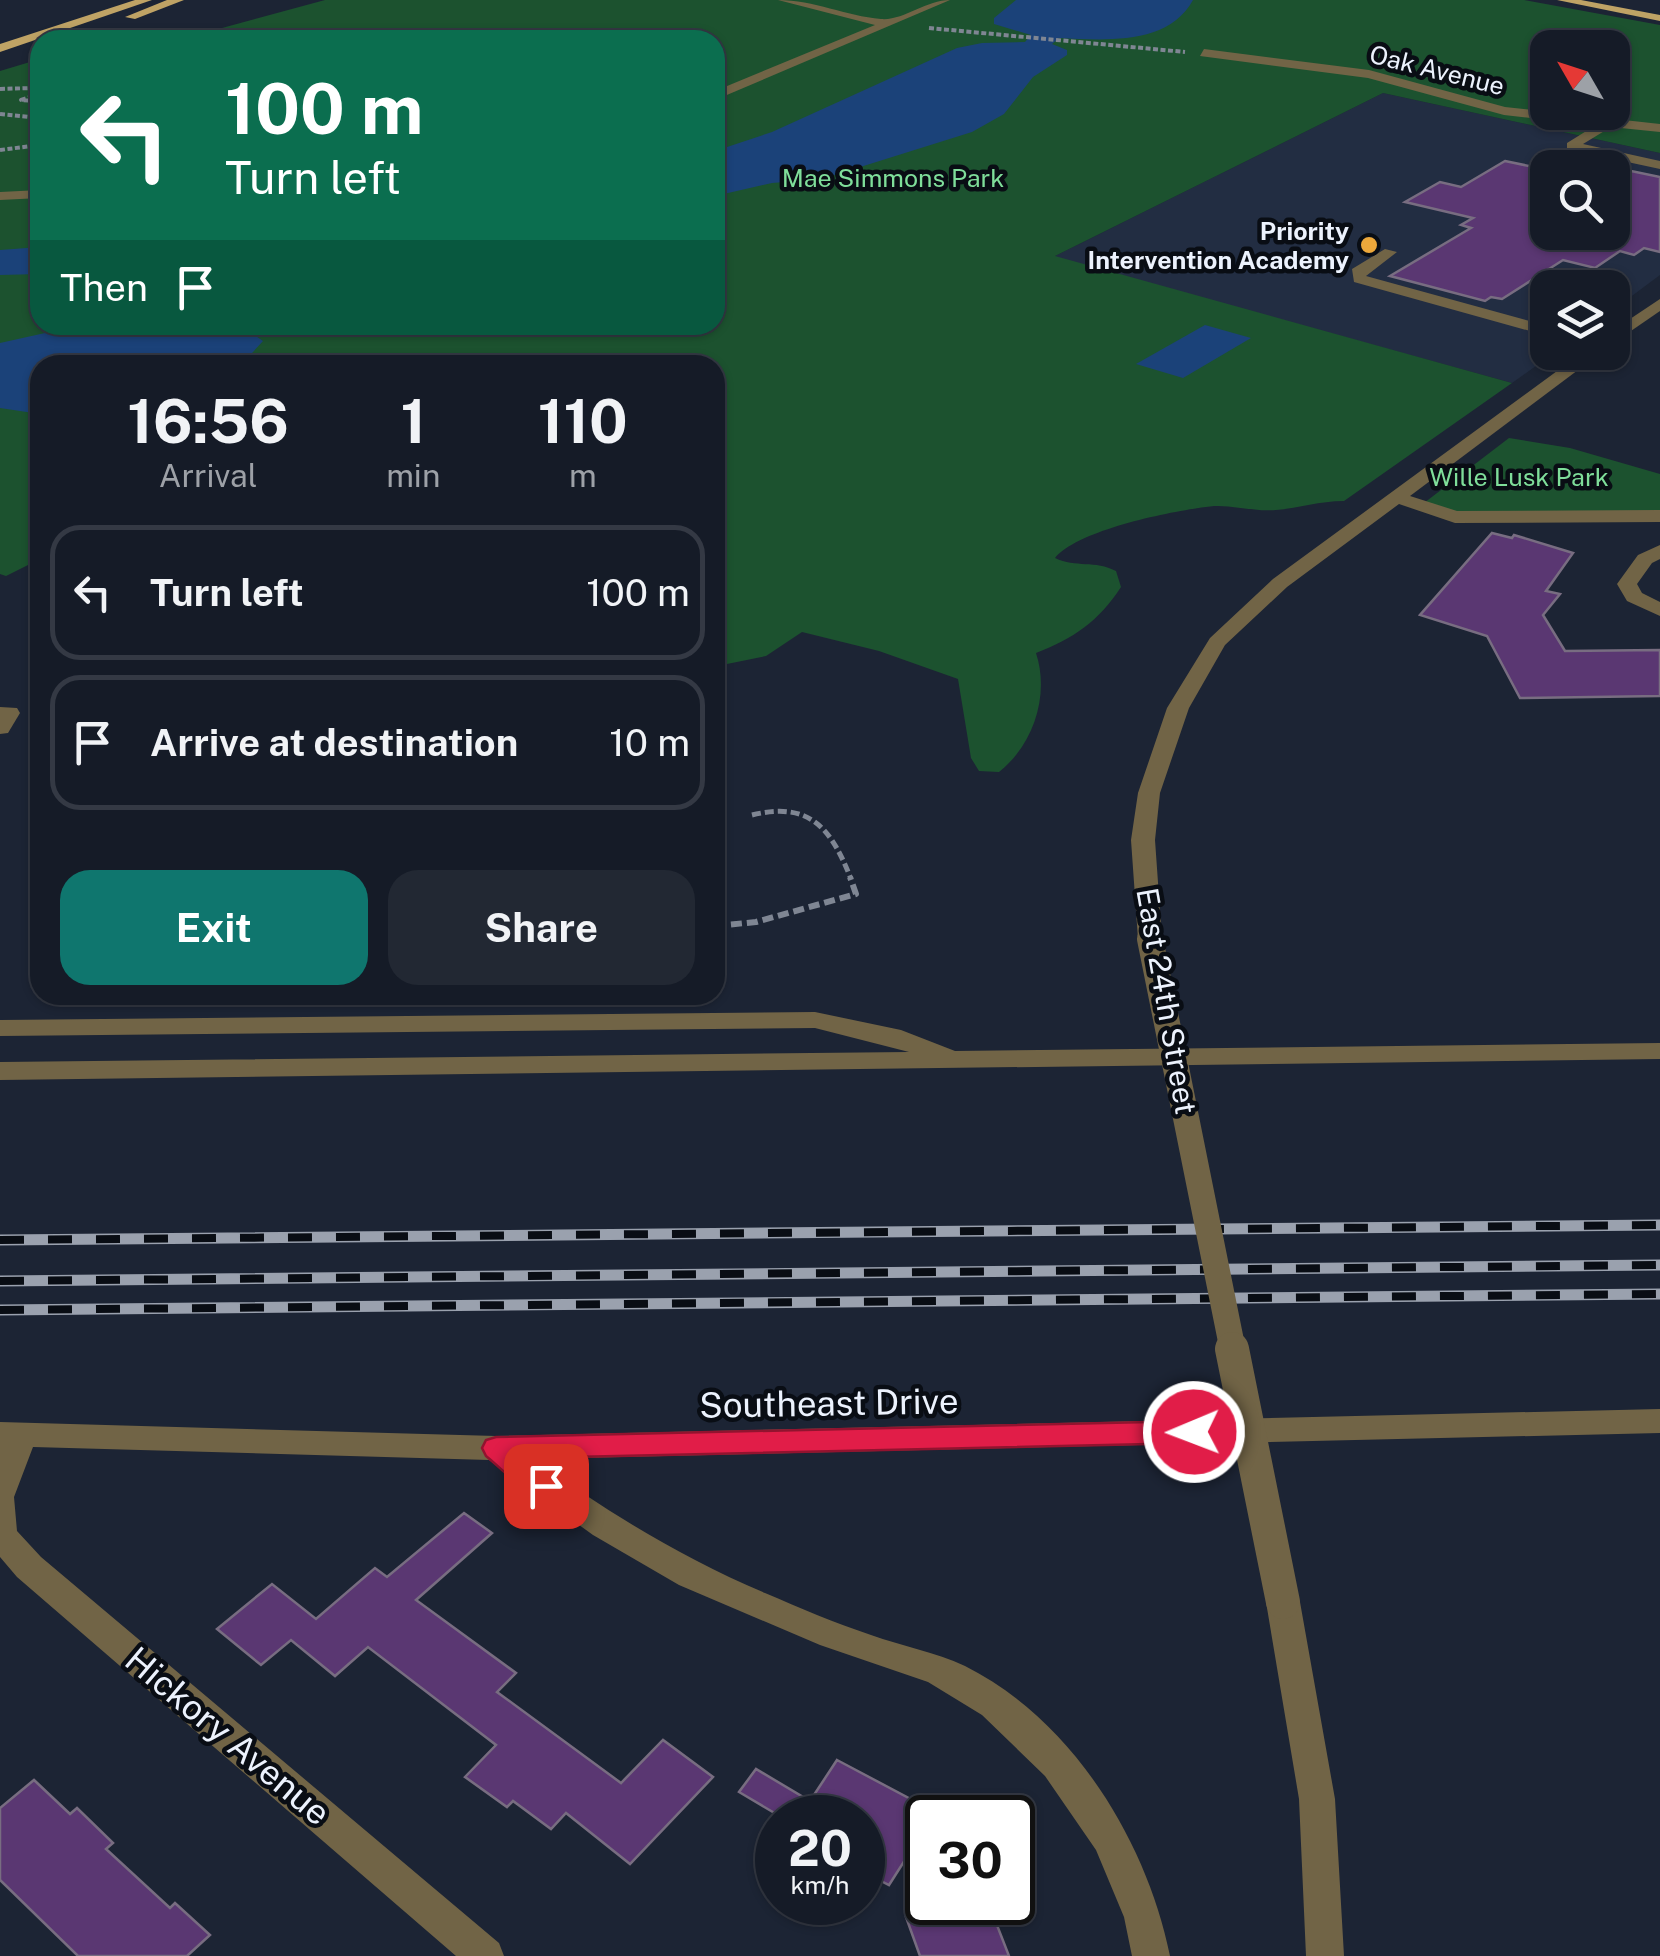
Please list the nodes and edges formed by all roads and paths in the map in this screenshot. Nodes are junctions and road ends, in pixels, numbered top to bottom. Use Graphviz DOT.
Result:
graph roads {
  1 [pos="146,0"];
  2 [pos="178,0"];
  3 [pos="784,0"];
  4 [pos="944,0"];
  5 [pos="1563,0"];
  6 [pos="1609,0"];
  7 [pos="1660,9"];
  8 [pos="1660,18"];
  9 [pos="888,25"];
  10 [pos="55,30"];
  11 [pos="90,30"];
  12 [pos="30,38"];
  13 [pos="1028,38"];
  14 [pos="1056,42"];
  15 [pos="0,48"];
  16 [pos="30,49"];
  17 [pos="1204,53"];
  18 [pos="0,59"];
  19 [pos="0,88"];
  20 [pos="30,88"];
  21 [pos="725,92"];
  22 [pos="0,114"];
  23 [pos="1530,114"];
  24 [pos="30,117"];
  25 [pos="1630,125"];
  26 [pos="1660,128"];
  27 [pos="1596,130"];
  28 [pos="30,146"];
  29 [pos="0,150"];
  30 [pos="1660,165"];
  31 [pos="30,194"];
  32 [pos="0,196"];
  33 [pos="1390,252"];
  34 [pos="1660,304"];
  35 [pos="1530,326"];
  36 [pos="1630,326"];
  37 [pos="1569,370"];
  38 [pos="1396,497"];
  39 [pos="1660,516"];
  40 [pos="1660,551"];
  41 [pos="1660,610"];
  42 [pos="0,714"];
  43 [pos="0,728"];
  44 [pos="752,814"];
  45 [pos="725,925"];
  46 [pos="0,1028"];
  47 [pos="1660,1051"];
  48 [pos="959,1061"];
  49 [pos="0,1071"];
  50 [pos="1660,1421"];
  51 [pos="11,1434"];
  52 [pos="496,1448"];
  53 [pos="0,1498"];
  54 [pos="485,1956"];
  55 [pos="1151,1956"];
  56 [pos="1325,1956"];
  1 -- 10 [label="main road"];
  2 -- 11 [label="main road"];
  3 -- 9 [label="street"];
  4 -- 9 [label="street"];
  5 -- 8 [label="main road"];
  6 -- 7 [label="main road"];
  9 -- 13 [label="path"];
  9 -- 21 [label="street"];
  12 -- 15 [label="main road"];
  13 -- 14 [label="path"];
  14 -- 17 [label="path"];
  16 -- 18 [label="main road"];
  17 -- 23 [label="street, Oak Avenue"];
  19 -- 20 [label="path"];
  22 -- 24 [label="path"];
  25 -- 26 [label="street, Oak Avenue"];
  27 -- 30 [label="street"];
  28 -- 29 [label="path"];
  31 -- 32 [label="street"];
  33 -- 35 [label="street"];
  34 -- 36 [label="street"];
  37 -- 38 [label="street, East 24th Street"];
  38 -- 39 [label="street"];
  38 -- 56 [label="street, East 24th Street, bridge"];
  40 -- 41 [label="street"];
  42 -- 43 [label="street"];
  44 -- 45 [label="path"];
  46 -- 48 [label="street"];
  47 -- 48 [label="street"];
  48 -- 49 [label="street"];
  50 -- 52 [label="street, Southeast Drive"];
  51 -- 52 [label="street, Southeast Drive"];
  51 -- 53 [label="street, Hickory Avenue"];
  52 -- 55 [label="street"];
  53 -- 54 [label="street, Hickory Avenue"];
}
